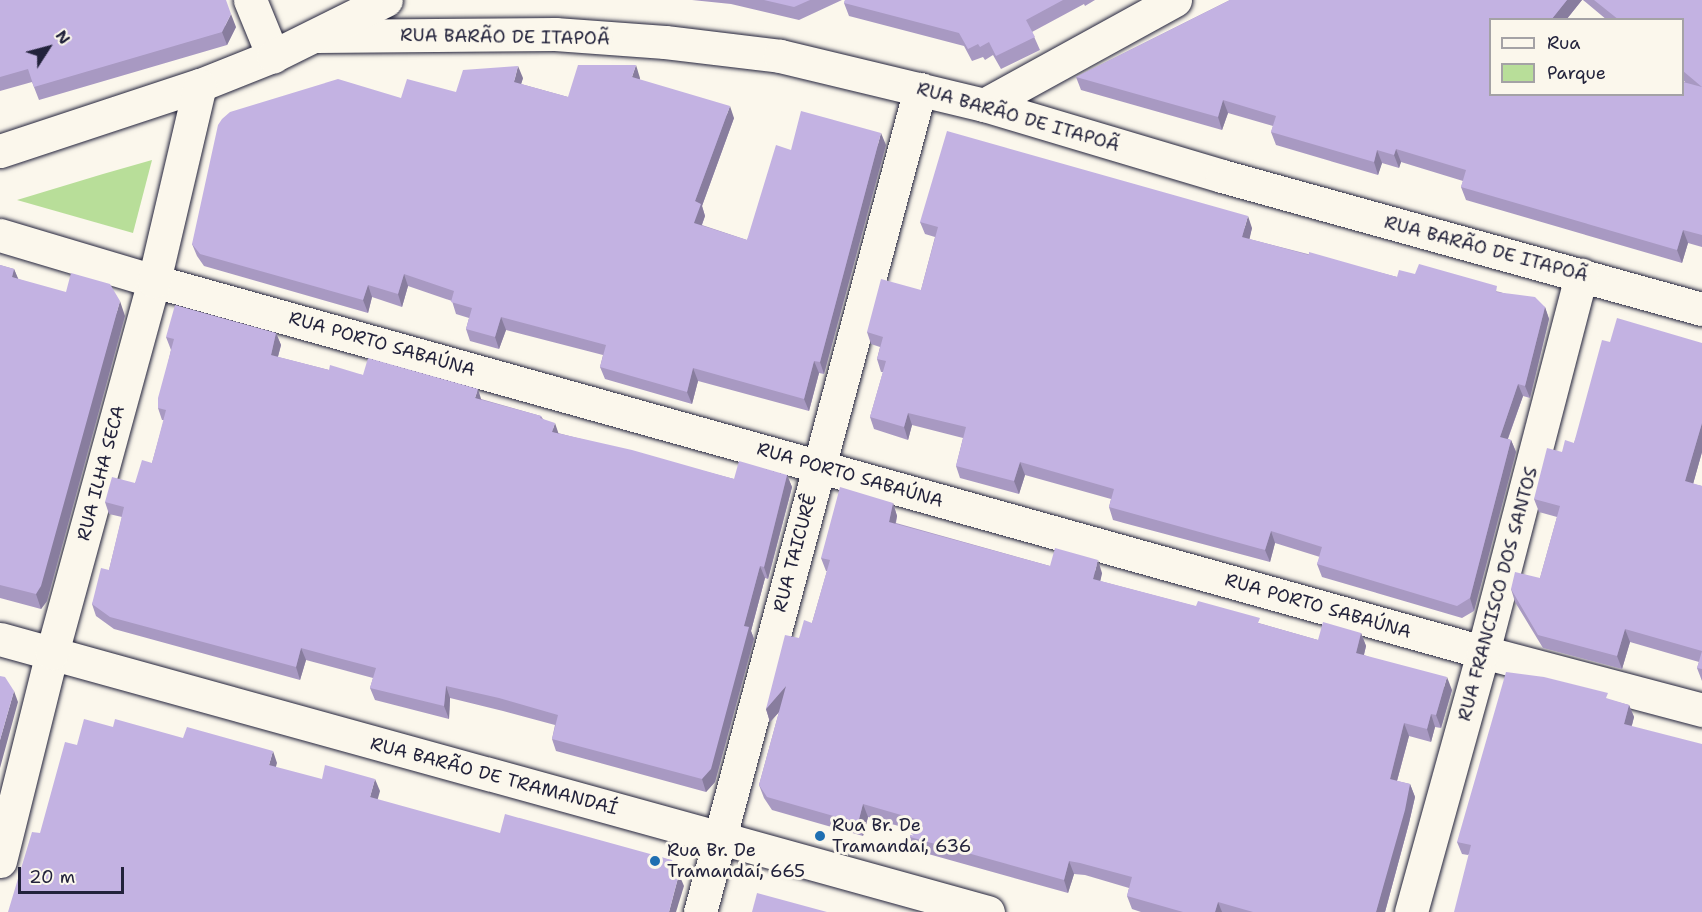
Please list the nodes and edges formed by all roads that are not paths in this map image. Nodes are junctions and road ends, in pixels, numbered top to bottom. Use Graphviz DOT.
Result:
graph roads {
  1 [pos="250,0"];
  2 [pos="386,0"];
  3 [pos="1175,0"];
  4 [pos="316,36"];
  5 [pos="273,56"];
  6 [pos="200,85"];
  7 [pos="920,89"];
  8 [pos="984,105"];
  9 [pos="0,151"];
  10 [pos="0,235"];
  11 [pos="1581,275"];
  12 [pos="154,281"];
  13 [pos="1702,309"];
  14 [pos="818,466"];
  15 [pos="0,639"];
  16 [pos="1483,652"];
  17 [pos="52,654"];
  18 [pos="1702,710"];
  19 [pos="719,838"];
  20 [pos="0,861"];
  21 [pos="700,912"];
  22 [pos="988,912"];
  23 [pos="1411,912"];
  1 -- 5 [label="street"];
  2 -- 4 [label="street"];
  3 -- 8 [label="street"];
  4 -- 5 [label="street"];
  4 -- 7 [label="street, RUA BARÃO DE ITAPOÃ"];
  5 -- 6 [label="street"];
  6 -- 9 [label="street"];
  6 -- 12 [label="street, RUA ILHA SECA"];
  7 -- 8 [label="street, RUA BARÃO DE ITAPOÃ"];
  7 -- 14 [label="street, RUA TAICURÊ"];
  8 -- 11 [label="street, RUA BARÃO DE ITAPOÃ"];
  10 -- 12 [label="street, RUA PORTO SABAÚNA"];
  11 -- 13 [label="street, RUA BARÃO DE ITAPOÃ"];
  11 -- 16 [label="street, RUA FRANCISCO DOS SANTOS"];
  12 -- 14 [label="street, RUA PORTO SABAÚNA"];
  12 -- 17 [label="street, RUA ILHA SECA"];
  14 -- 16 [label="street, RUA PORTO SABAÚNA"];
  14 -- 19 [label="street, RUA TAICURÊ"];
  15 -- 17 [label="street, RUA BARÃO DE TRAMANDAÍ"];
  16 -- 18 [label="street, RUA PORTO SABAÚNA"];
  16 -- 23 [label="street, RUA FRANCISCO DOS SANTOS"];
  17 -- 19 [label="street, RUA BARÃO DE TRAMANDAÍ"];
  17 -- 20 [label="street, RUA ILHA SECA"];
  19 -- 21 [label="street, RUA TAICURÊ"];
  19 -- 22 [label="street, RUA BARÃO DE TRAMANDAÍ"];
}
